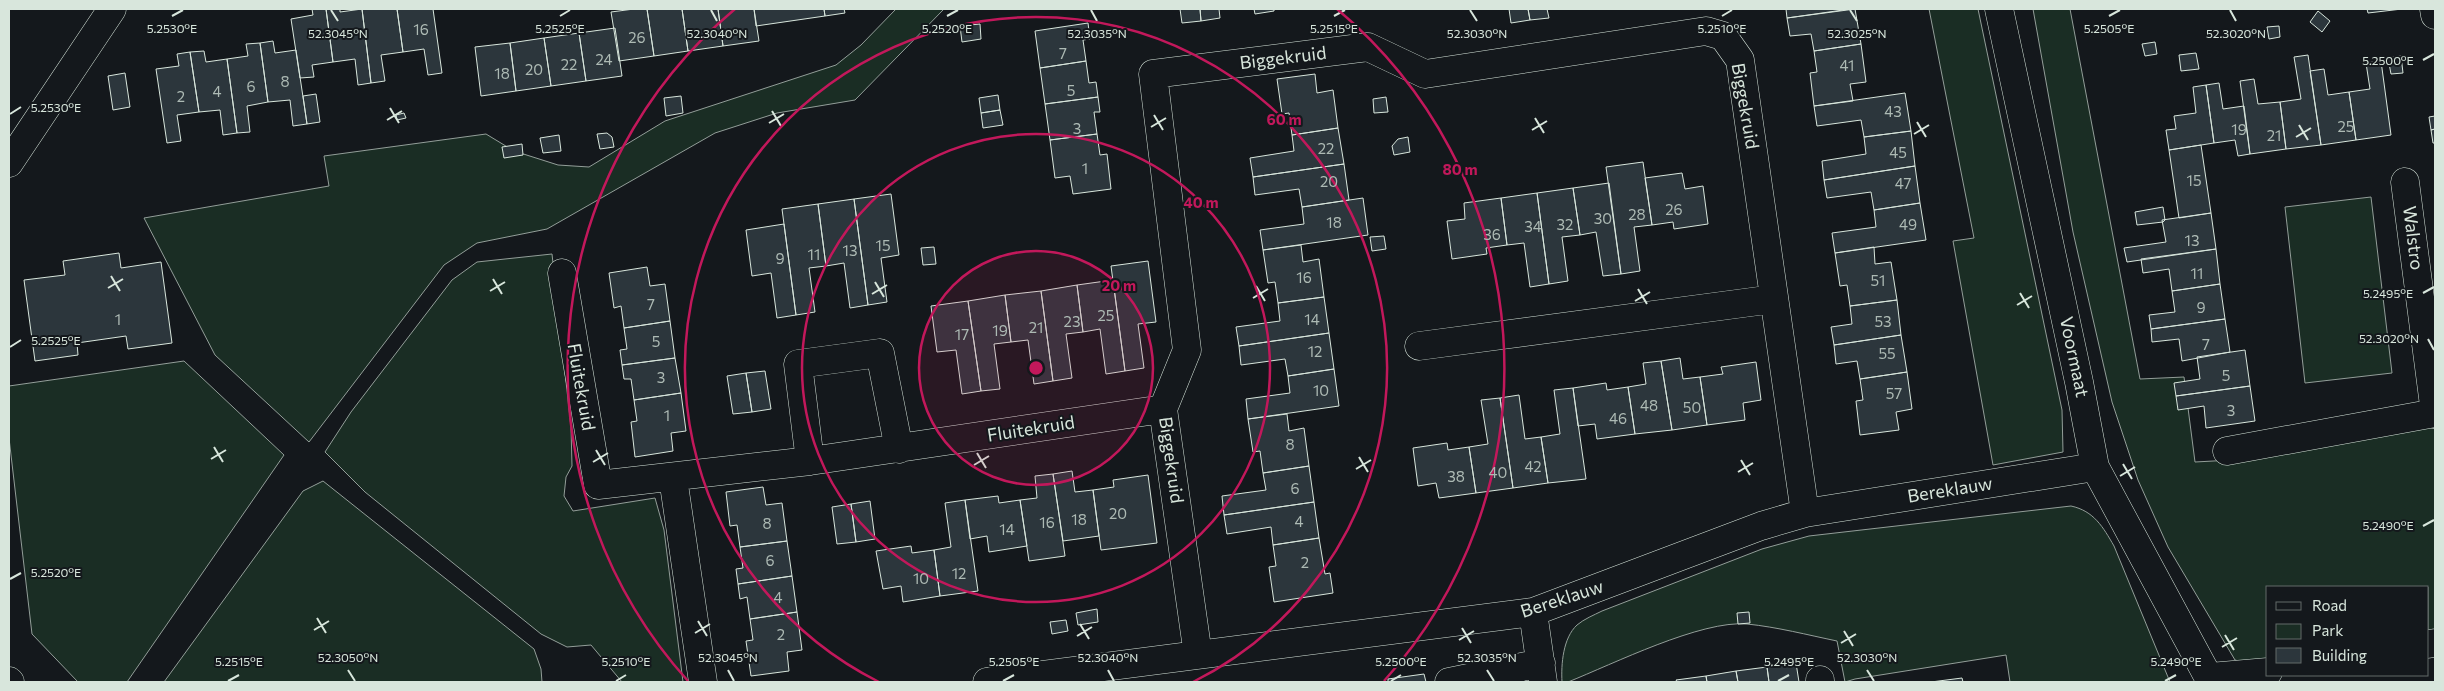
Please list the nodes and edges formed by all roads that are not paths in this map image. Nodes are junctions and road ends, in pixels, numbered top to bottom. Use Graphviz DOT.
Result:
graph roads {
  1 [pos="112,9"];
  2 [pos="1999,9"];
  3 [pos="2434,9"];
  4 [pos="2435,15"];
  5 [pos="9,164"];
  6 [pos="2405,182"];
  7 [pos="562,273"];
  8 [pos="1774,299"];
  9 [pos="1420,346"];
  10 [pos="1163,409"];
  11 [pos="2435,413"];
  12 [pos="899,449"];
  13 [pos="2227,451"];
  14 [pos="810,461"];
  15 [pos="2095,467"];
  16 [pos="673,478"];
  17 [pos="1805,513"];
  18 [pos="1533,612"];
  19 [pos="1198,655"];
  20 [pos="2266,672"];
  21 [pos="1542,673"];
  22 [pos="2210,679"];
  23 [pos="703,682"];
  24 [pos="987,682"];
  25 [pos="1449,682"];
  1 -- 5 [label="street"];
  2 -- 15 [label="street, Voormaat"];
  3 -- 4 [label="street"];
  6 -- 11 [label="street, Walstro"];
  7 -- 16 [label="street, Fluitekruid"];
  8 -- 9 [label="street"];
  8 -- 10 [label="street, Biggekruid"];
  8 -- 17 [label="street, Biggekruid"];
  10 -- 12 [label="street, Fluitekruid"];
  10 -- 19 [label="street, Biggekruid"];
  11 -- 13 [label="street, Walstro"];
  12 -- 14 [label="street, Fluitekruid"];
  12 -- 14 [label="street"];
  14 -- 16 [label="street, Fluitekruid"];
  15 -- 17 [label="street, Bereklauw"];
  15 -- 22 [label="street, Voormaat"];
  16 -- 23 [label="street"];
  17 -- 18 [label="street, Bereklauw"];
  18 -- 19 [label="street, Bereklauw"];
  18 -- 21 [label="street"];
  19 -- 24 [label="street, Bereklauw"];
  20 -- 22 [label="street"];
  21 -- 25 [label="street"];
}
